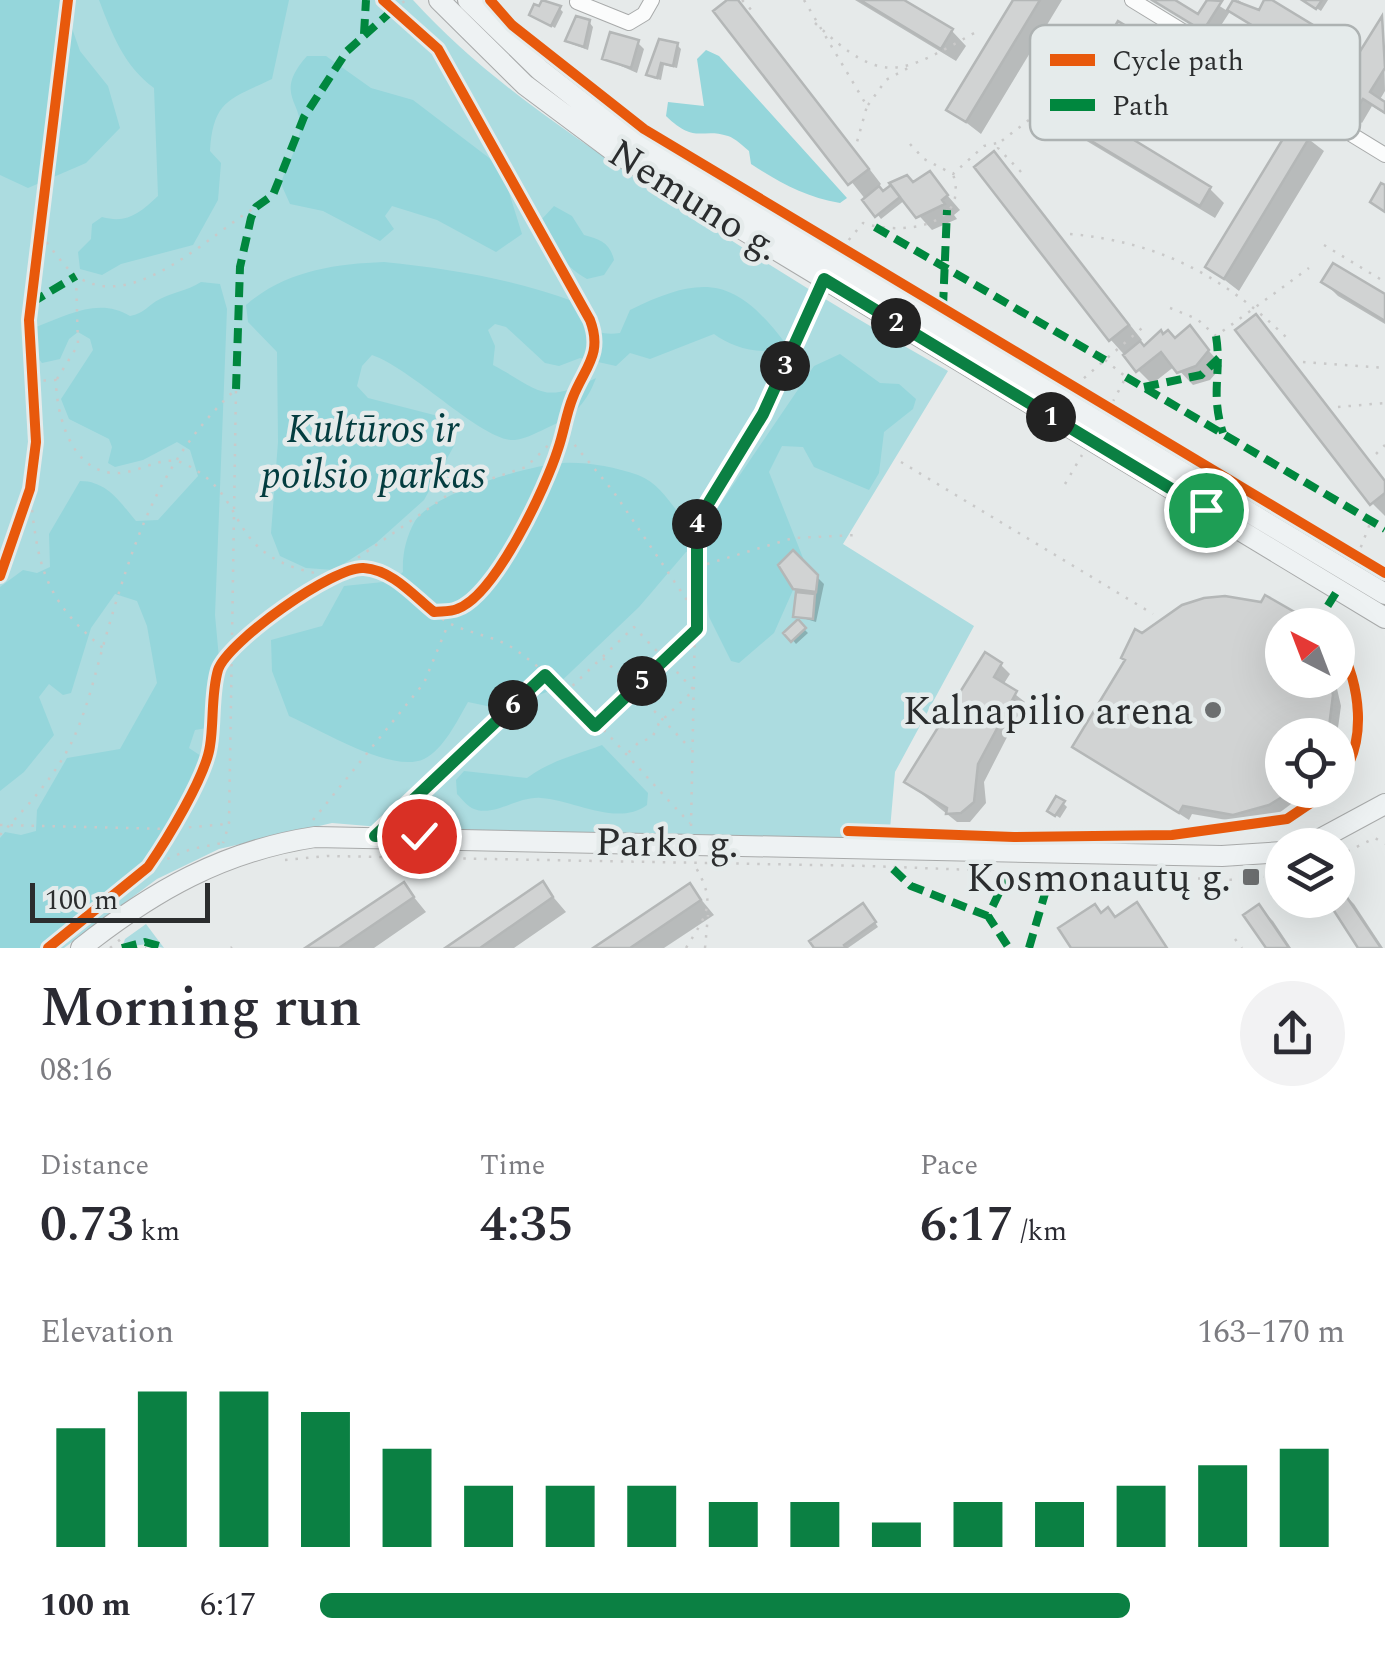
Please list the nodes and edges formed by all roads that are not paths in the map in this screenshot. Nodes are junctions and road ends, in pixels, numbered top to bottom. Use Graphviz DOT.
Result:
graph roads {
  1 [pos="438,0"];
  2 [pos="468,0"];
  3 [pos="652,0"];
  4 [pos="1132,0"];
  5 [pos="577,2"];
  6 [pos="1173,25"];
  7 [pos="1360,140"];
  8 [pos="1385,155"];
  9 [pos="829,270"];
  10 [pos="1385,594"];
  11 [pos="1385,618"];
  12 [pos="1382,813"];
  13 [pos="1348,828"];
  14 [pos="1265,853"];
  15 [pos="81,948"];
  1 -- 9 [label="main road, Nemuno g."];
  2 -- 9 [label="main road, Nemuno g."];
  3 -- 5 [label="street"];
  4 -- 6 [label="street"];
  7 -- 8 [label="street"];
  9 -- 10 [label="main road, Nemuno g."];
  9 -- 11 [label="main road, Nemuno g."];
  12 -- 13 [label="main road"];
  14 -- 15 [label="main road, Parko g."];
}
